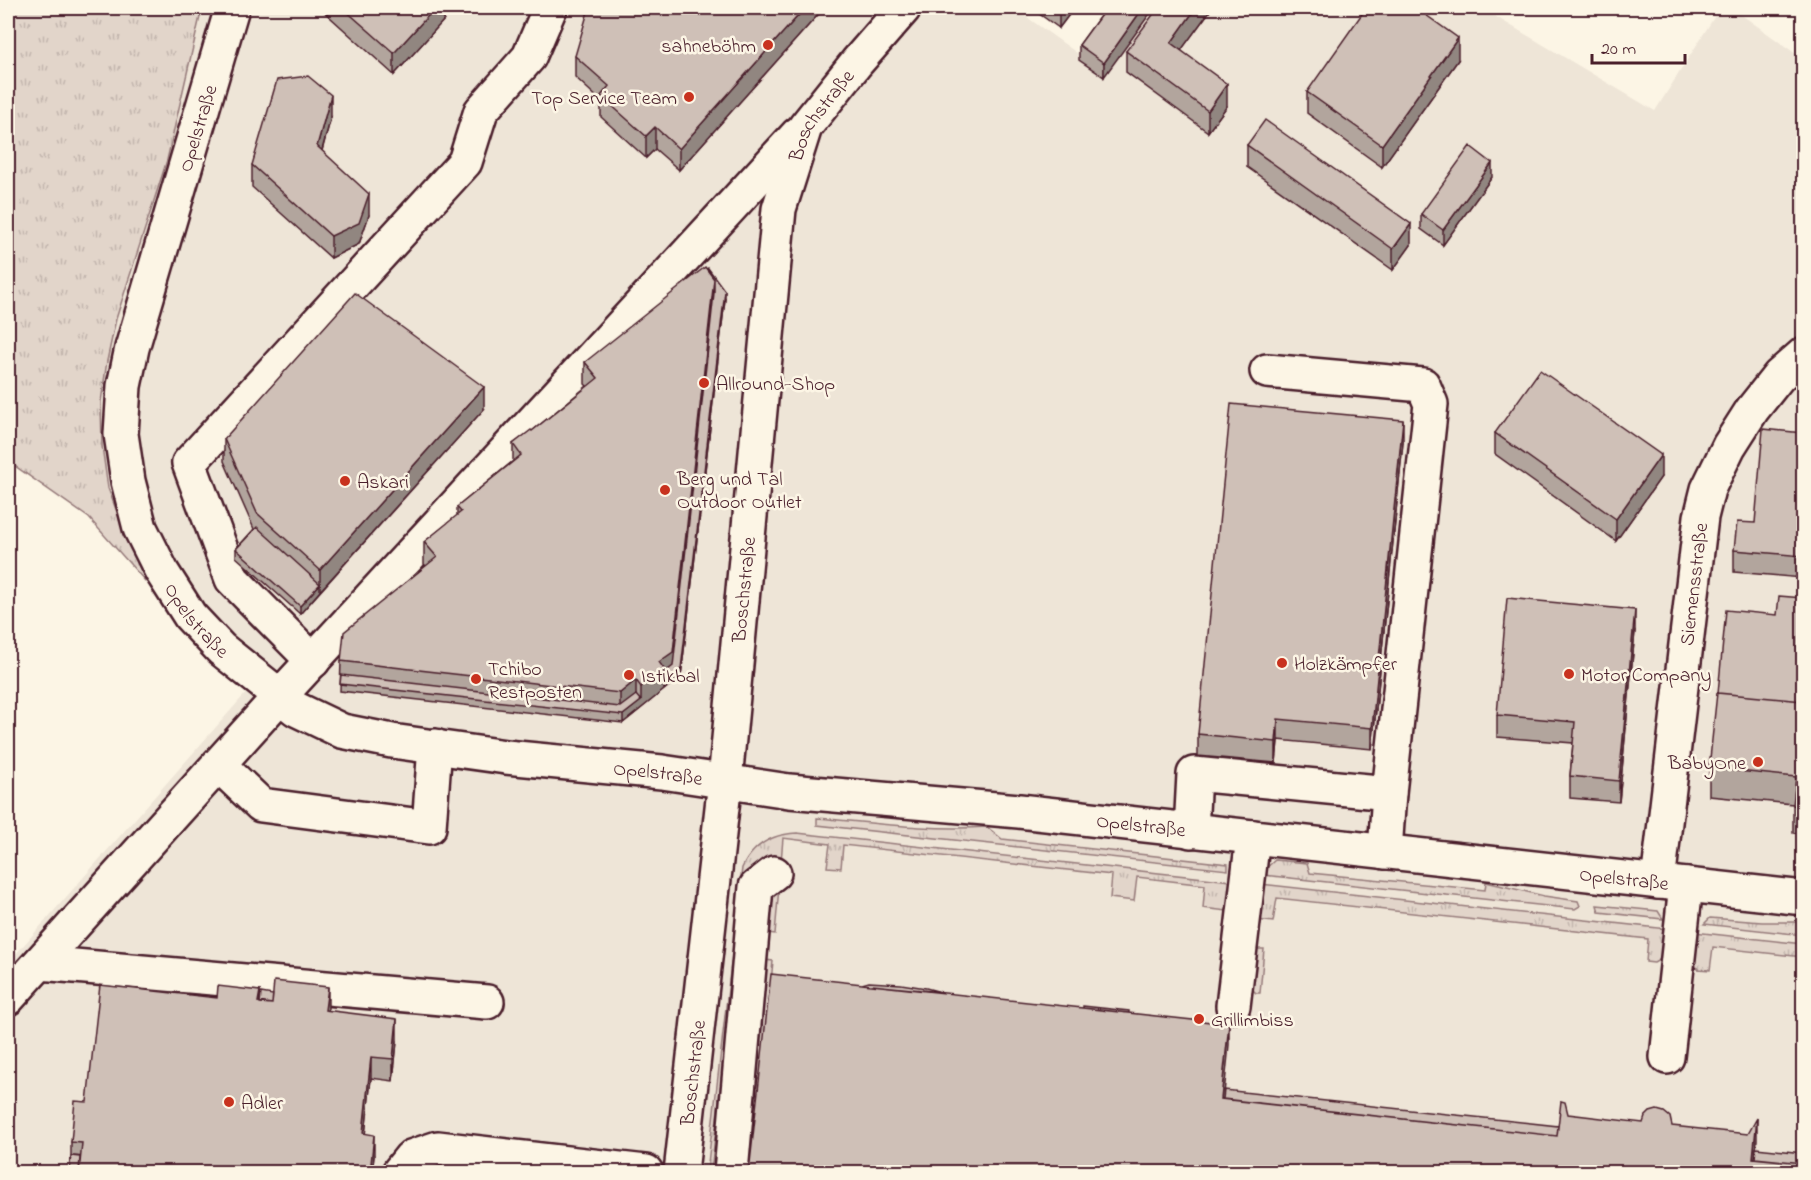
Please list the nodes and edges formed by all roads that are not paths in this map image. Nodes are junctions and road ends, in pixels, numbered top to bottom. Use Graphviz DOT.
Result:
graph roads {
  1 [pos="232,8"];
  2 [pos="550,8"];
  3 [pos="904,8"];
  4 [pos="805,128"];
  5 [pos="1803,354"];
  6 [pos="1267,371"];
  7 [pos="313,661"];
  8 [pos="280,696"];
  9 [pos="435,746"];
  10 [pos="219,765"];
  11 [pos="725,781"];
  12 [pos="1389,793"];
  13 [pos="1191,831"];
  14 [pos="1252,837"];
  15 [pos="1385,852"];
  16 [pos="774,873"];
  17 [pos="1672,884"];
  18 [pos="1803,898"];
  19 [pos="40,963"];
  20 [pos="8,998"];
  21 [pos="487,1002"];
  22 [pos="1233,1006"];
  23 [pos="1667,1057"];
  24 [pos="399,1173"];
  25 [pos="646,1173"];
  26 [pos="681,1173"];
  27 [pos="731,1173"];
  1 -- 8 [label="street, Opelstraße"];
  2 -- 7 [label="street"];
  3 -- 4 [label="street, Boschstraße"];
  4 -- 7 [label="street"];
  4 -- 11 [label="street, Boschstraße"];
  5 -- 17 [label="street, Siemensstraße"];
  6 -- 12 [label="street"];
  7 -- 8 [label="street"];
  8 -- 9 [label="street, Opelstraße"];
  8 -- 10 [label="street"];
  9 -- 10 [label="street"];
  9 -- 11 [label="street, Opelstraße"];
  10 -- 19 [label="street"];
  11 -- 13 [label="street, Opelstraße"];
  11 -- 26 [label="street, Boschstraße"];
  12 -- 13 [label="street"];
  12 -- 15 [label="street"];
  13 -- 14 [label="street, Opelstraße"];
  14 -- 15 [label="street, Opelstraße"];
  14 -- 22 [label="street"];
  15 -- 17 [label="street, Opelstraße"];
  16 -- 27 [label="street"];
  17 -- 18 [label="street, Opelstraße"];
  17 -- 23 [label="street, Siemensstraße"];
  19 -- 20 [label="street"];
  19 -- 21 [label="street"];
  24 -- 25 [label="street"];
}
